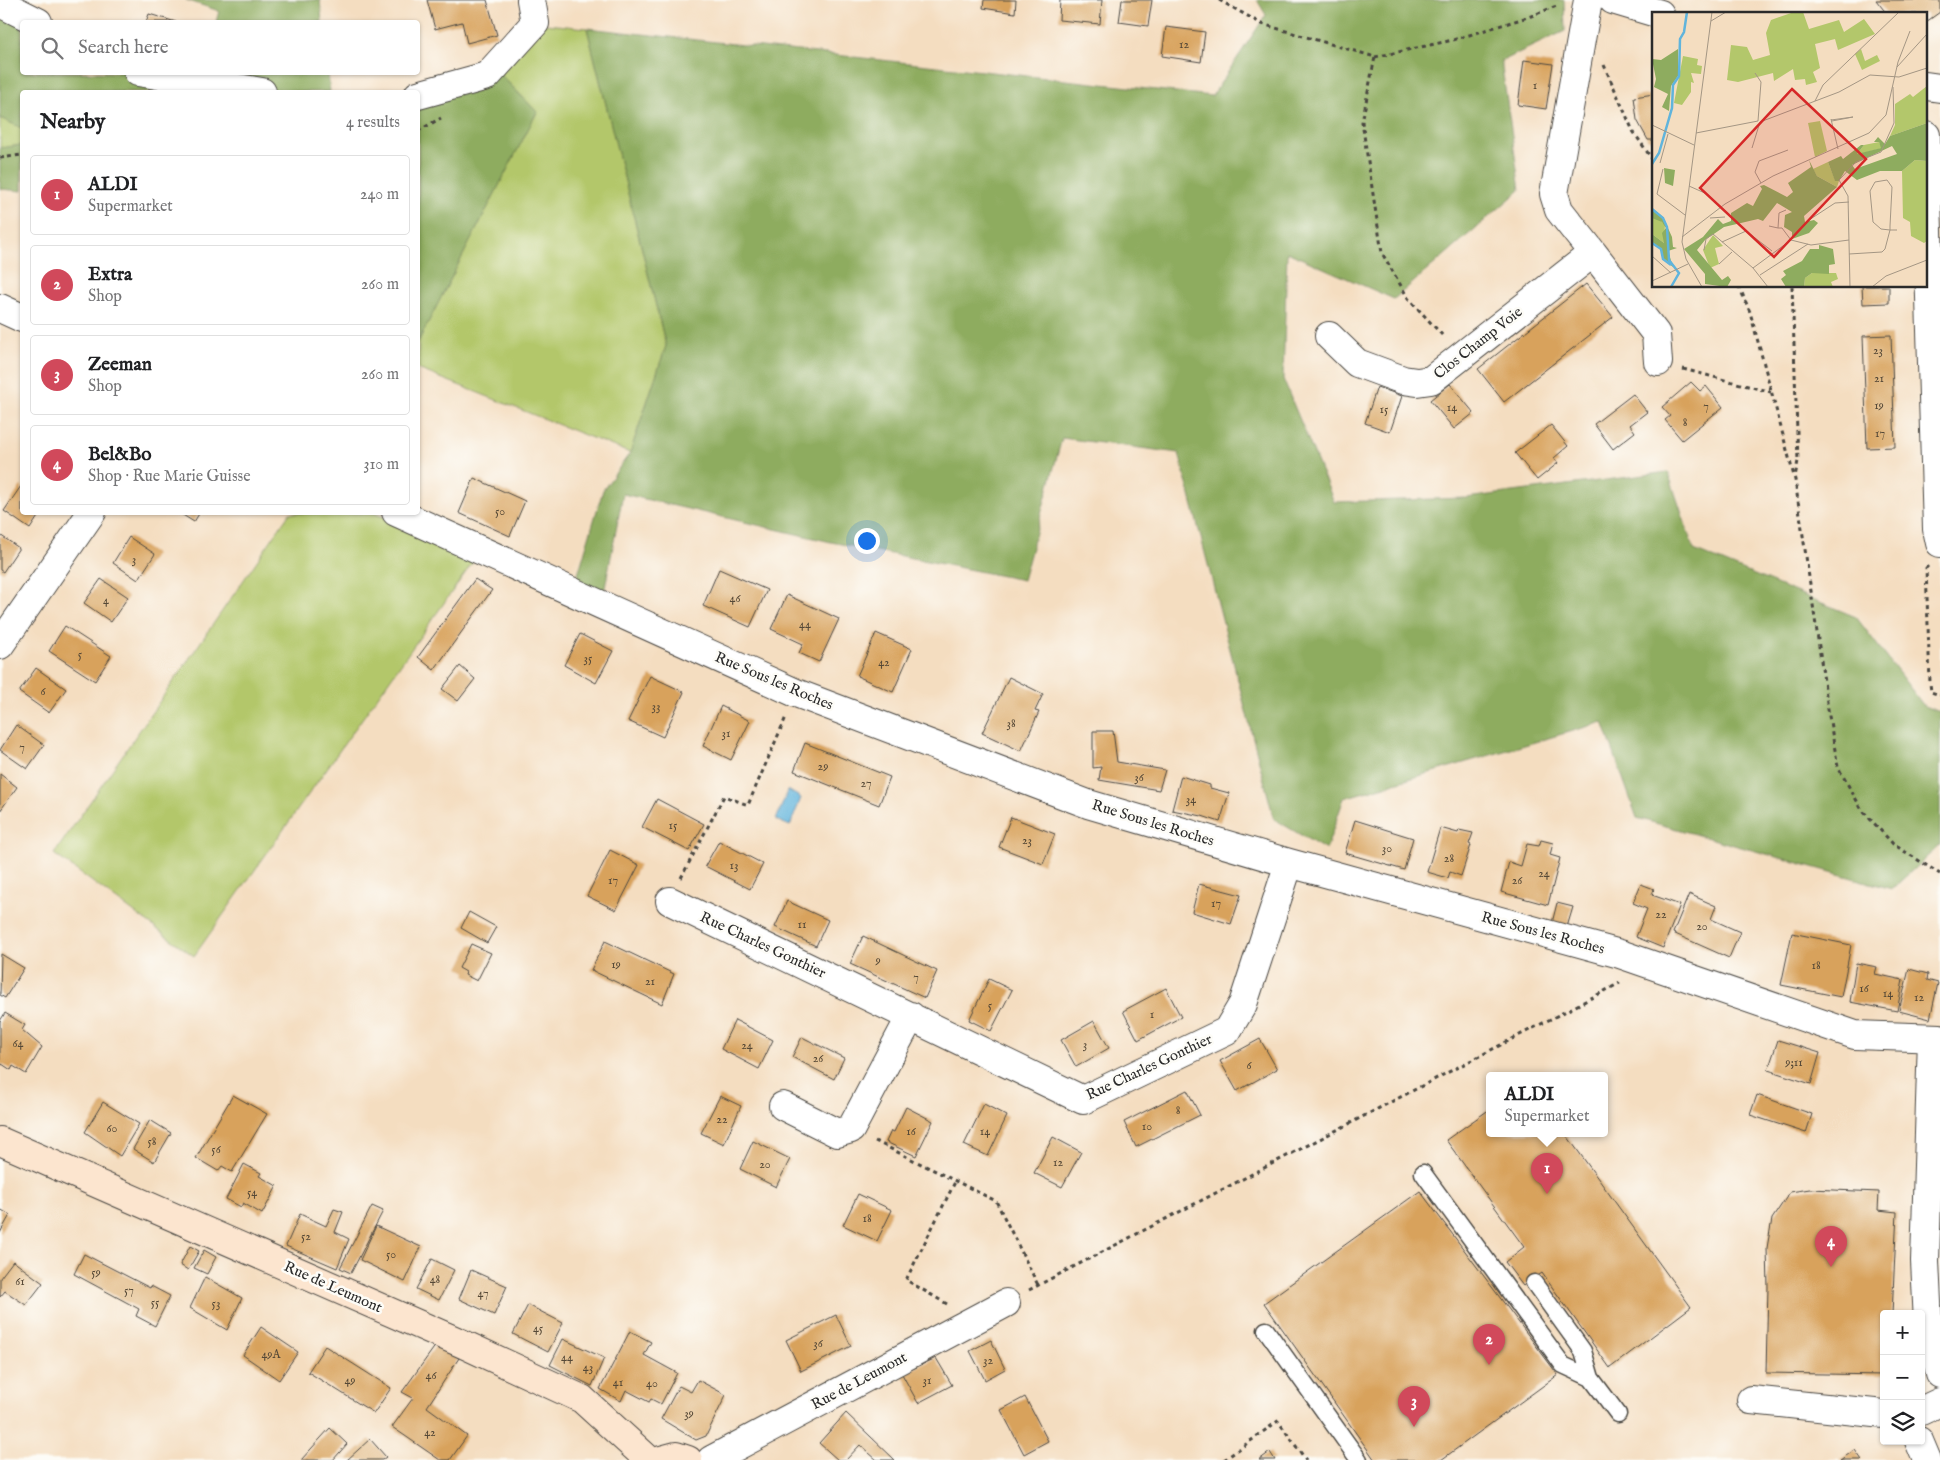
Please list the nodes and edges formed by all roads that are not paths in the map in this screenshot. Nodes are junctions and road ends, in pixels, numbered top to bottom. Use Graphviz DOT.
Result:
graph roads {
  1 [pos="531,0"];
  2 [pos="1613,0"];
  3 [pos="1576,2"];
  4 [pos="0,3"];
  5 [pos="1653,12"];
  6 [pos="34,20"];
  7 [pos="157,75"];
  8 [pos="250,90"];
  9 [pos="420,94"];
  10 [pos="1931,133"];
  11 [pos="1928,197"];
  12 [pos="1928,249"];
  13 [pos="1592,253"];
  14 [pos="0,308"];
  15 [pos="20,317"];
  16 [pos="1329,336"];
  17 [pos="1658,362"];
  18 [pos="90,515"];
  19 [pos="403,515"];
  20 [pos="1936,553"];
  21 [pos="0,645"];
  22 [pos="1288,863"];
  23 [pos="670,901"];
  24 [pos="911,1016"];
  25 [pos="1936,1038"];
  26 [pos="783,1106"];
  27 [pos="0,1141"];
  28 [pos="1423,1173"];
  29 [pos="1534,1283"];
  30 [pos="1006,1302"];
  31 [pos="1266,1330"];
  32 [pos="1940,1374"];
  33 [pos="1591,1378"];
  34 [pos="1751,1400"];
  35 [pos="1940,1402"];
  36 [pos="1925,1409"];
  37 [pos="1618,1414"];
  38 [pos="1880,1414"];
  39 [pos="1921,1445"];
  40 [pos="649,1460"];
  41 [pos="661,1460"];
  42 [pos="688,1460"];
  43 [pos="711,1460"];
  44 [pos="1359,1460"];
  45 [pos="1927,1460"];
  1 -- 9 [label="street"];
  2 -- 5 [label="street"];
  3 -- 13 [label="street"];
  4 -- 6 [label="street"];
  7 -- 8 [label="street"];
  10 -- 11 [label="street"];
  12 -- 20 [label="street"];
  13 -- 16 [label="street, Clos Champ Voie"];
  13 -- 17 [label="street"];
  14 -- 15 [label="street"];
  18 -- 21 [label="street"];
  19 -- 22 [label="street, Rue Sous les Roches"];
  22 -- 24 [label="street, Rue Charles Gonthier"];
  22 -- 25 [label="street, Rue Sous les Roches"];
  23 -- 24 [label="street, Rue Charles Gonthier"];
  24 -- 26 [label="street"];
  25 -- 32 [label="street"];
  27 -- 40 [label="street, Rue de Leumont"];
  28 -- 33 [label="lane"];
  29 -- 33 [label="lane"];
  30 -- 43 [label="street, Rue de Leumont"];
  31 -- 44 [label="lane"];
  33 -- 37 [label="lane"];
  34 -- 38 [label="street"];
  35 -- 36 [label="street"];
  39 -- 45 [label="street"];
  41 -- 42 [label="street"];
}
